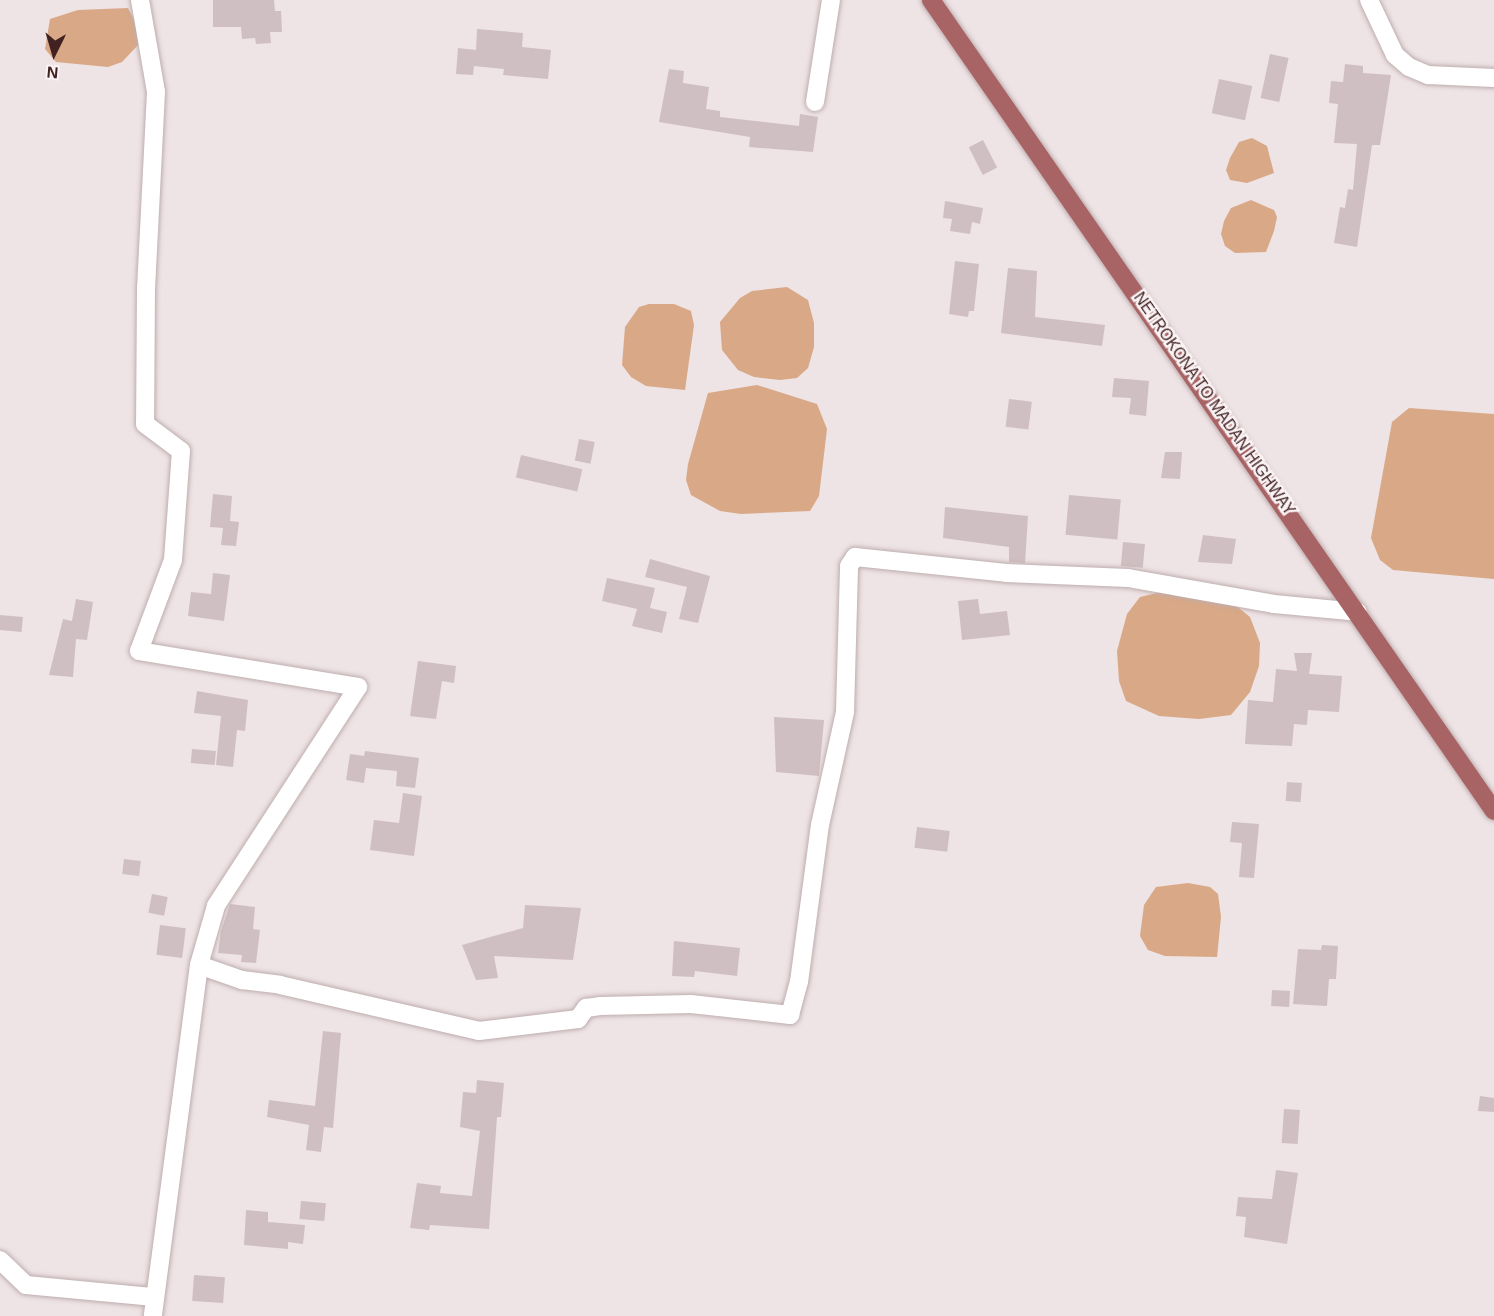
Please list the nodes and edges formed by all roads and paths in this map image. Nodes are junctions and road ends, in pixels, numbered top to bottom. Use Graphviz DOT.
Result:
graph roads {
  1 [pos="141,0"];
  2 [pos="831,0"];
  3 [pos="931,0"];
  4 [pos="1369,0"];
  5 [pos="1494,78"];
  6 [pos="815,102"];
  7 [pos="1358,612"];
  8 [pos="1494,811"];
  9 [pos="200,966"];
  10 [pos="0,1260"];
  11 [pos="154,1297"];
  12 [pos="153,1316"];
  1 -- 9 [label="street"];
  2 -- 6 [label="street"];
  3 -- 7 [label="main road, NETROKONA TO MADAN HIGHWAY"];
  4 -- 5 [label="street"];
  7 -- 8 [label="main road, NETROKONA TO MADAN HIGHWAY"];
  7 -- 9 [label="street"];
  9 -- 11 [label="street"];
  10 -- 11 [label="street"];
  11 -- 12 [label="street"];
}
